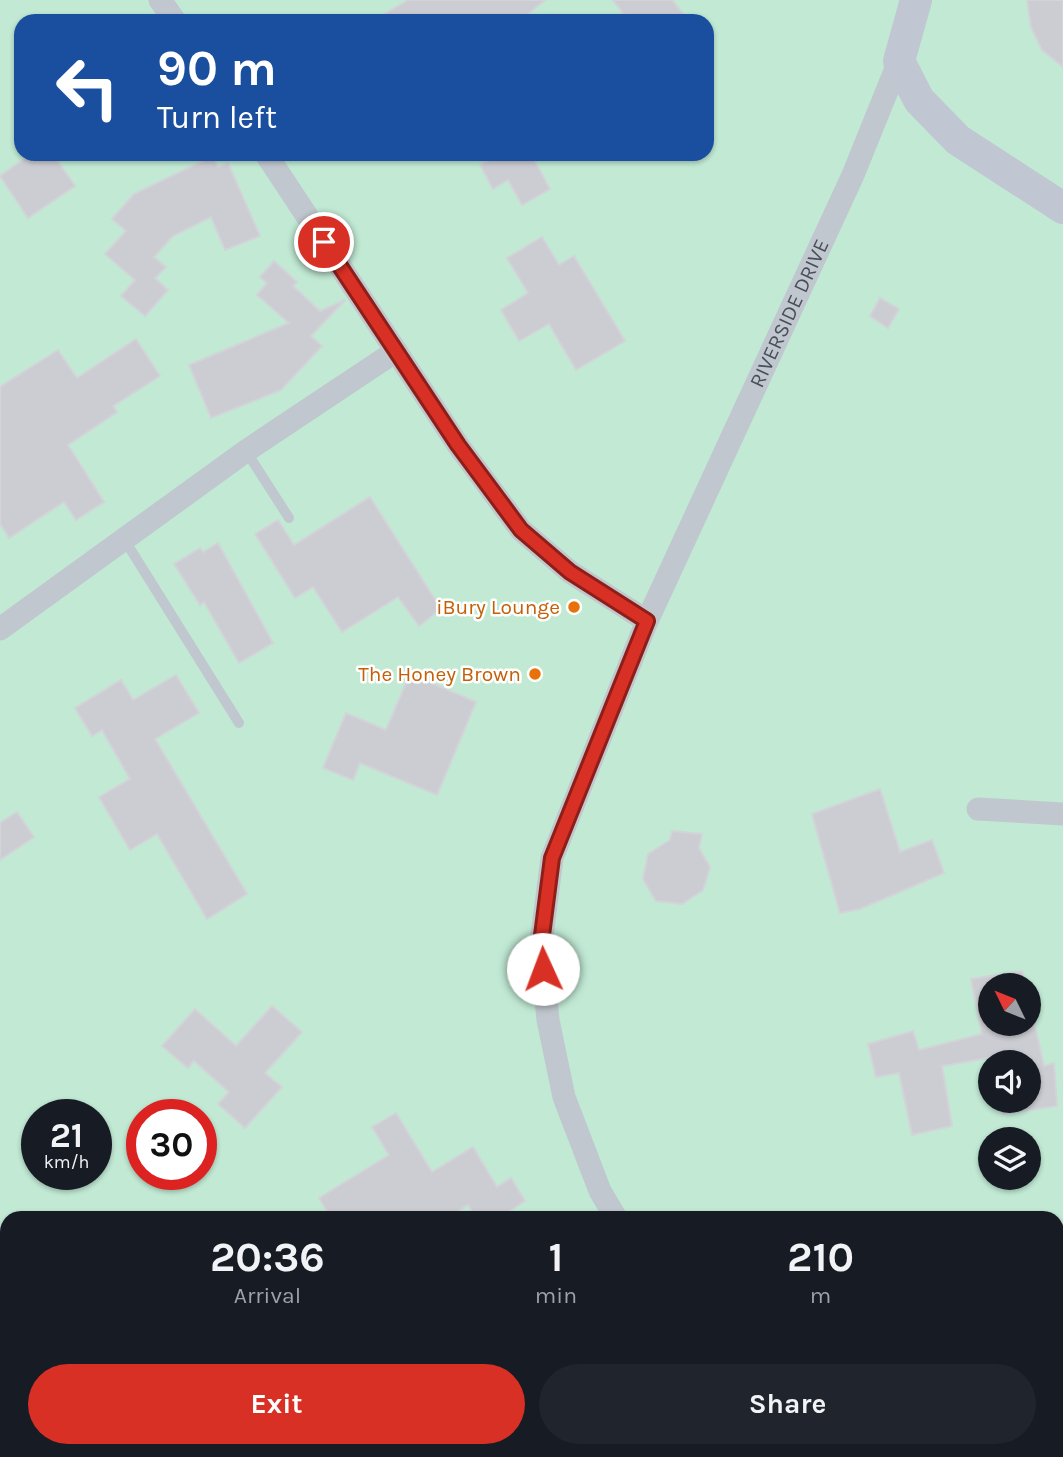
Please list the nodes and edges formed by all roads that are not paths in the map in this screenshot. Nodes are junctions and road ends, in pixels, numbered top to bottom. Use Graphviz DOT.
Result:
graph roads {
  1 [pos="916,0"];
  2 [pos="899,61"];
  3 [pos="271,161"];
  4 [pos="1063,208"];
  5 [pos="396,351"];
  6 [pos="246,451"];
  7 [pos="289,518"];
  8 [pos="124,539"];
  9 [pos="647,621"];
  10 [pos="0,629"];
  11 [pos="239,723"];
  12 [pos="978,809"];
  13 [pos="1063,814"];
  14 [pos="612,1211"];
  1 -- 2 [label="street, RIVERSIDE DRIVE"];
  2 -- 4 [label="street"];
  2 -- 9 [label="street, RIVERSIDE DRIVE"];
  3 -- 5 [label="street"];
  5 -- 6 [label="street"];
  5 -- 9 [label="street"];
  6 -- 7 [label="lane"];
  6 -- 8 [label="street"];
  8 -- 10 [label="street"];
  8 -- 11 [label="lane"];
  9 -- 14 [label="street, RIVERSIDE DRIVE"];
  12 -- 13 [label="street"];
}
